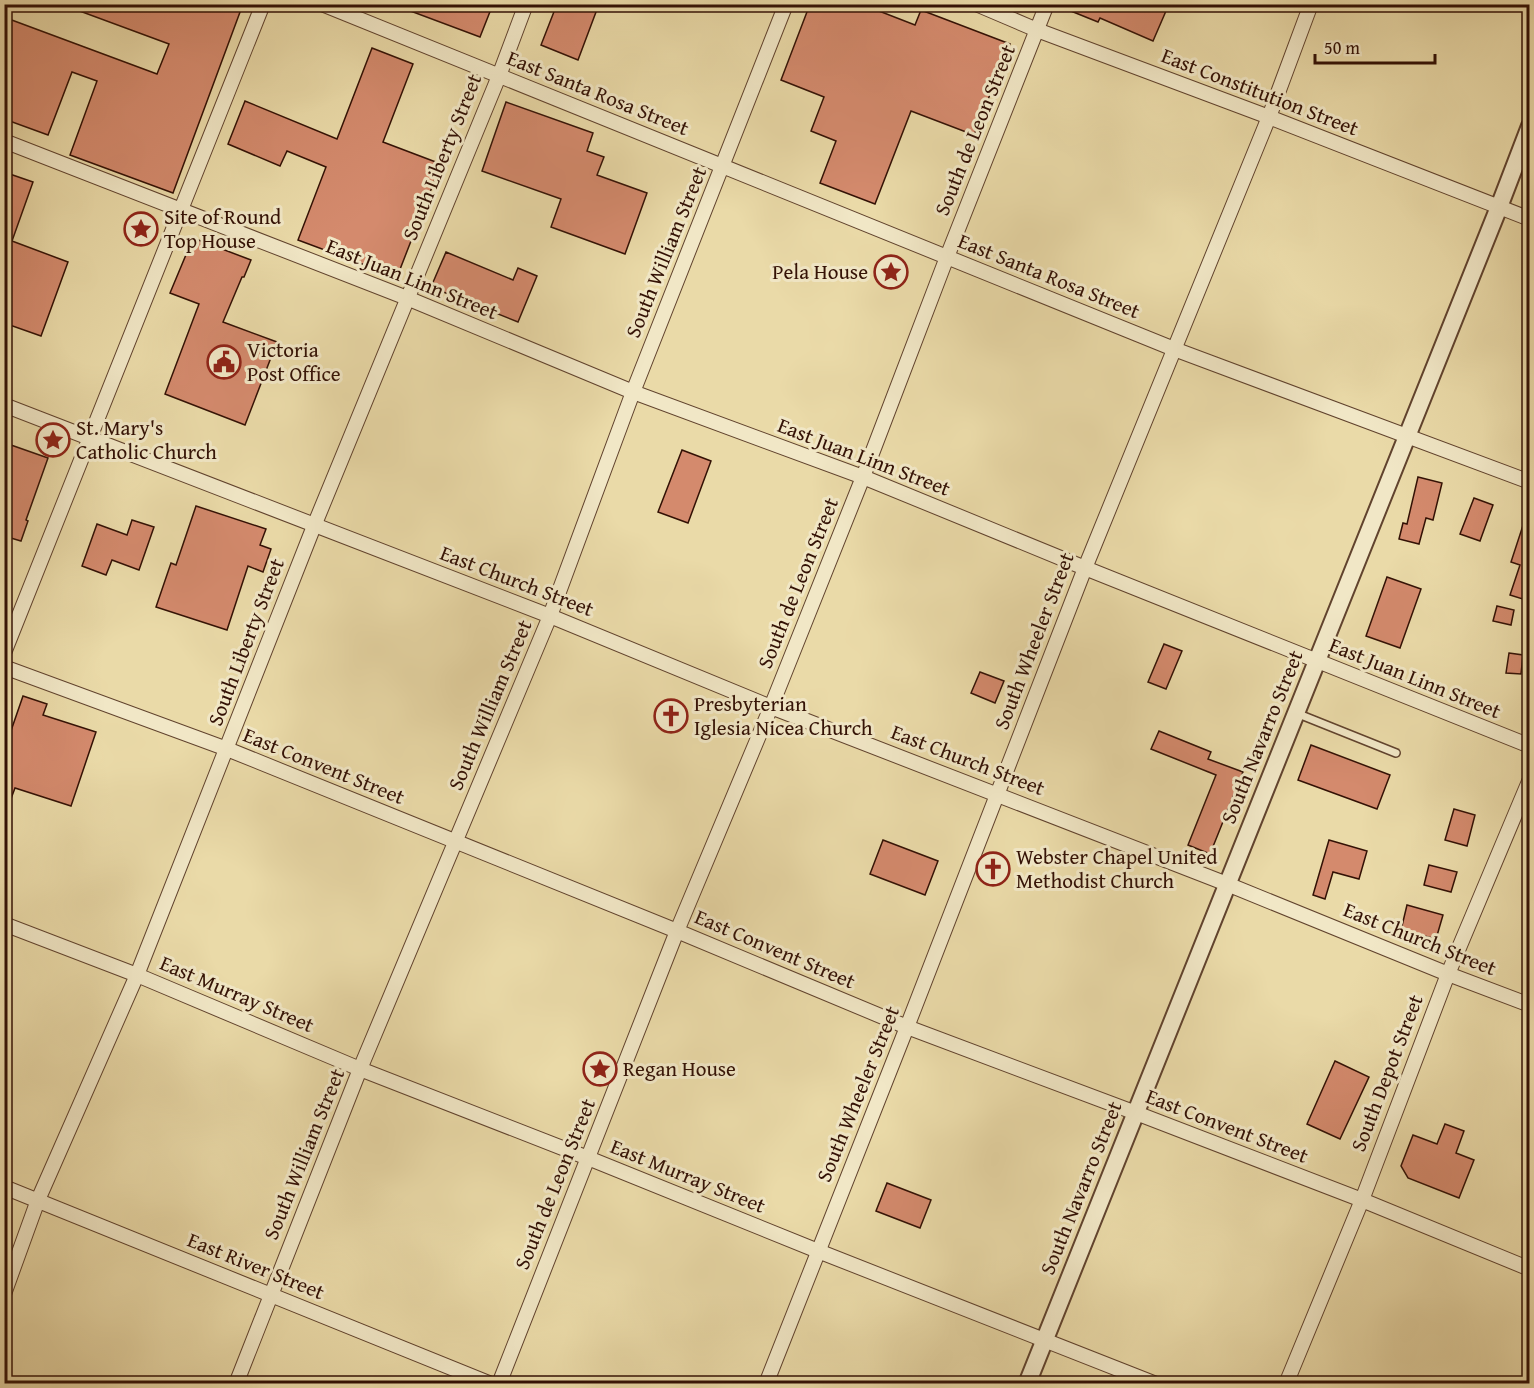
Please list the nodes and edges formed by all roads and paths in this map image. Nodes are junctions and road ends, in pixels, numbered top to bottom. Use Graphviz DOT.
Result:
graph roads {
  1 [pos="262,4"];
  2 [pos="322,4"];
  3 [pos="526,4"];
  4 [pos="786,4"];
  5 [pos="976,4"];
  6 [pos="1047,4"];
  7 [pos="1311,4"];
  8 [pos="1037,30"];
  9 [pos="499,75"];
  10 [pos="1269,117"];
  11 [pos="1530,126"];
  12 [pos="4,141"];
  13 [pos="724,166"];
  14 [pos="1499,207"];
  15 [pos="181,211"];
  16 [pos="1530,219"];
  17 [pos="947,257"];
  18 [pos="407,298"];
  19 [pos="1174,349"];
  20 [pos="633,392"];
  21 [pos="4,405"];
  22 [pos="1407,436"];
  23 [pos="90,438"];
  24 [pos="863,477"];
  25 [pos="1530,482"];
  26 [pos="314,526"];
  27 [pos="1085,568"];
  28 [pos="550,616"];
  29 [pos="4,652"];
  30 [pos="1317,661"];
  31 [pos="4,667"];
  32 [pos="771,707"];
  33 [pos="1296,713"];
  34 [pos="1530,746"];
  35 [pos="227,749"];
  36 [pos="1396,753"];
  37 [pos="1530,779"];
  38 [pos="997,794"];
  39 [pos="455,842"];
  40 [pos="1227,884"];
  41 [pos="4,924"];
  42 [pos="677,931"];
  43 [pos="1448,974"];
  44 [pos="137,975"];
  45 [pos="1530,1005"];
  46 [pos="907,1027"];
  47 [pos="360,1069"];
  48 [pos="1136,1113"];
  49 [pos="588,1158"];
  50 [pos="4,1187"];
  51 [pos="38,1200"];
  52 [pos="1362,1200"];
  53 [pos="818,1251"];
  54 [pos="1530,1269"];
  55 [pos="4,1294"];
  56 [pos="271,1294"];
  57 [pos="1045,1340"];
  58 [pos="236,1383"];
  59 [pos="491,1383"];
  60 [pos="499,1383"];
  61 [pos="766,1383"];
  62 [pos="1027,1383"];
  63 [pos="1156,1383"];
  64 [pos="1286,1383"];
  1 -- 15 [label="street"];
  2 -- 9 [label="street, East Santa Rosa Street"];
  3 -- 9 [label="street, South Liberty Street"];
  4 -- 13 [label="street, South William Street"];
  5 -- 8 [label="street, East Constitution Street"];
  6 -- 8 [label="street, South de Leon Street"];
  7 -- 10 [label="street, South Wheeler Street"];
  8 -- 10 [label="street, East Constitution Street"];
  8 -- 17 [label="street, South de Leon Street"];
  9 -- 13 [label="street, East Santa Rosa Street"];
  9 -- 18 [label="street, South Liberty Street"];
  10 -- 14 [label="street, East Constitution Street"];
  10 -- 19 [label="street, South Wheeler Street"];
  11 -- 14 [label="street, South Navarro Street"];
  12 -- 15 [label="street, East Juan Linn Street"];
  13 -- 17 [label="street, East Santa Rosa Street"];
  13 -- 20 [label="street, South William Street"];
  14 -- 16 [label="street, East Constitution Street"];
  14 -- 22 [label="street, South Navarro Street"];
  15 -- 18 [label="street, East Juan Linn Street"];
  15 -- 23 [label="street"];
  17 -- 19 [label="street, East Santa Rosa Street"];
  17 -- 24 [label="street, South de Leon Street"];
  18 -- 20 [label="street, East Juan Linn Street"];
  18 -- 26 [label="street, South Liberty Street"];
  19 -- 22 [label="street, East Santa Rosa Street"];
  19 -- 27 [label="street, South Wheeler Street"];
  20 -- 24 [label="street, East Juan Linn Street"];
  20 -- 28 [label="street, South William Street"];
  21 -- 23 [label="street, East Church Street"];
  22 -- 25 [label="street, East Santa Rosa Street"];
  22 -- 30 [label="street, South Navarro Street"];
  23 -- 26 [label="street, East Church Street"];
  23 -- 29 [label="street"];
  24 -- 27 [label="street, East Juan Linn Street"];
  24 -- 32 [label="street, South de Leon Street"];
  26 -- 28 [label="street, East Church Street"];
  26 -- 35 [label="street, South Liberty Street"];
  27 -- 30 [label="street, East Juan Linn Street"];
  27 -- 38 [label="street, South Wheeler Street"];
  28 -- 32 [label="street, East Church Street"];
  28 -- 39 [label="street, South William Street"];
  30 -- 33 [label="street, South Navarro Street"];
  30 -- 34 [label="street, East Juan Linn Street"];
  31 -- 35 [label="street, East Convent Street"];
  32 -- 38 [label="street, East Church Street"];
  32 -- 42 [label="street, South de Leon Street"];
  33 -- 36 [label="lane"];
  33 -- 40 [label="street, South Navarro Street"];
  35 -- 39 [label="street, East Convent Street"];
  35 -- 44 [label="street, South Liberty Street"];
  37 -- 43 [label="street, South Depot Street"];
  38 -- 40 [label="street, East Church Street"];
  38 -- 46 [label="street, South Wheeler Street"];
  39 -- 42 [label="street, East Convent Street"];
  39 -- 47 [label="street, South William Street"];
  40 -- 43 [label="street, East Church Street"];
  40 -- 48 [label="street, South Navarro Street"];
  41 -- 44 [label="street, East Murray Street"];
  42 -- 46 [label="street, East Convent Street"];
  42 -- 49 [label="street, South de Leon Street"];
  43 -- 45 [label="street, East Church Street"];
  43 -- 52 [label="street, South Depot Street"];
  44 -- 47 [label="street, East Murray Street"];
  44 -- 51 [label="street, South Liberty Street"];
  46 -- 48 [label="street, East Convent Street"];
  46 -- 53 [label="street, South Wheeler Street"];
  47 -- 49 [label="street, East Murray Street"];
  47 -- 56 [label="street, South William Street"];
  48 -- 52 [label="street, East Convent Street"];
  48 -- 57 [label="street, South Navarro Street"];
  49 -- 53 [label="street, East Murray Street"];
  49 -- 60 [label="street, South de Leon Street"];
  50 -- 51 [label="street, East River Street"];
  51 -- 55 [label="street, South Liberty Street"];
  51 -- 56 [label="street, East River Street"];
  52 -- 54 [label="street, East Convent Street"];
  52 -- 64 [label="street, South Depot Street"];
  53 -- 57 [label="street, East Murray Street"];
  53 -- 61 [label="street, South Wheeler Street"];
  56 -- 58 [label="street, South William Street"];
  56 -- 59 [label="street, East River Street"];
  57 -- 62 [label="street, South Navarro Street"];
  57 -- 63 [label="street, East Murray Street"];
}
